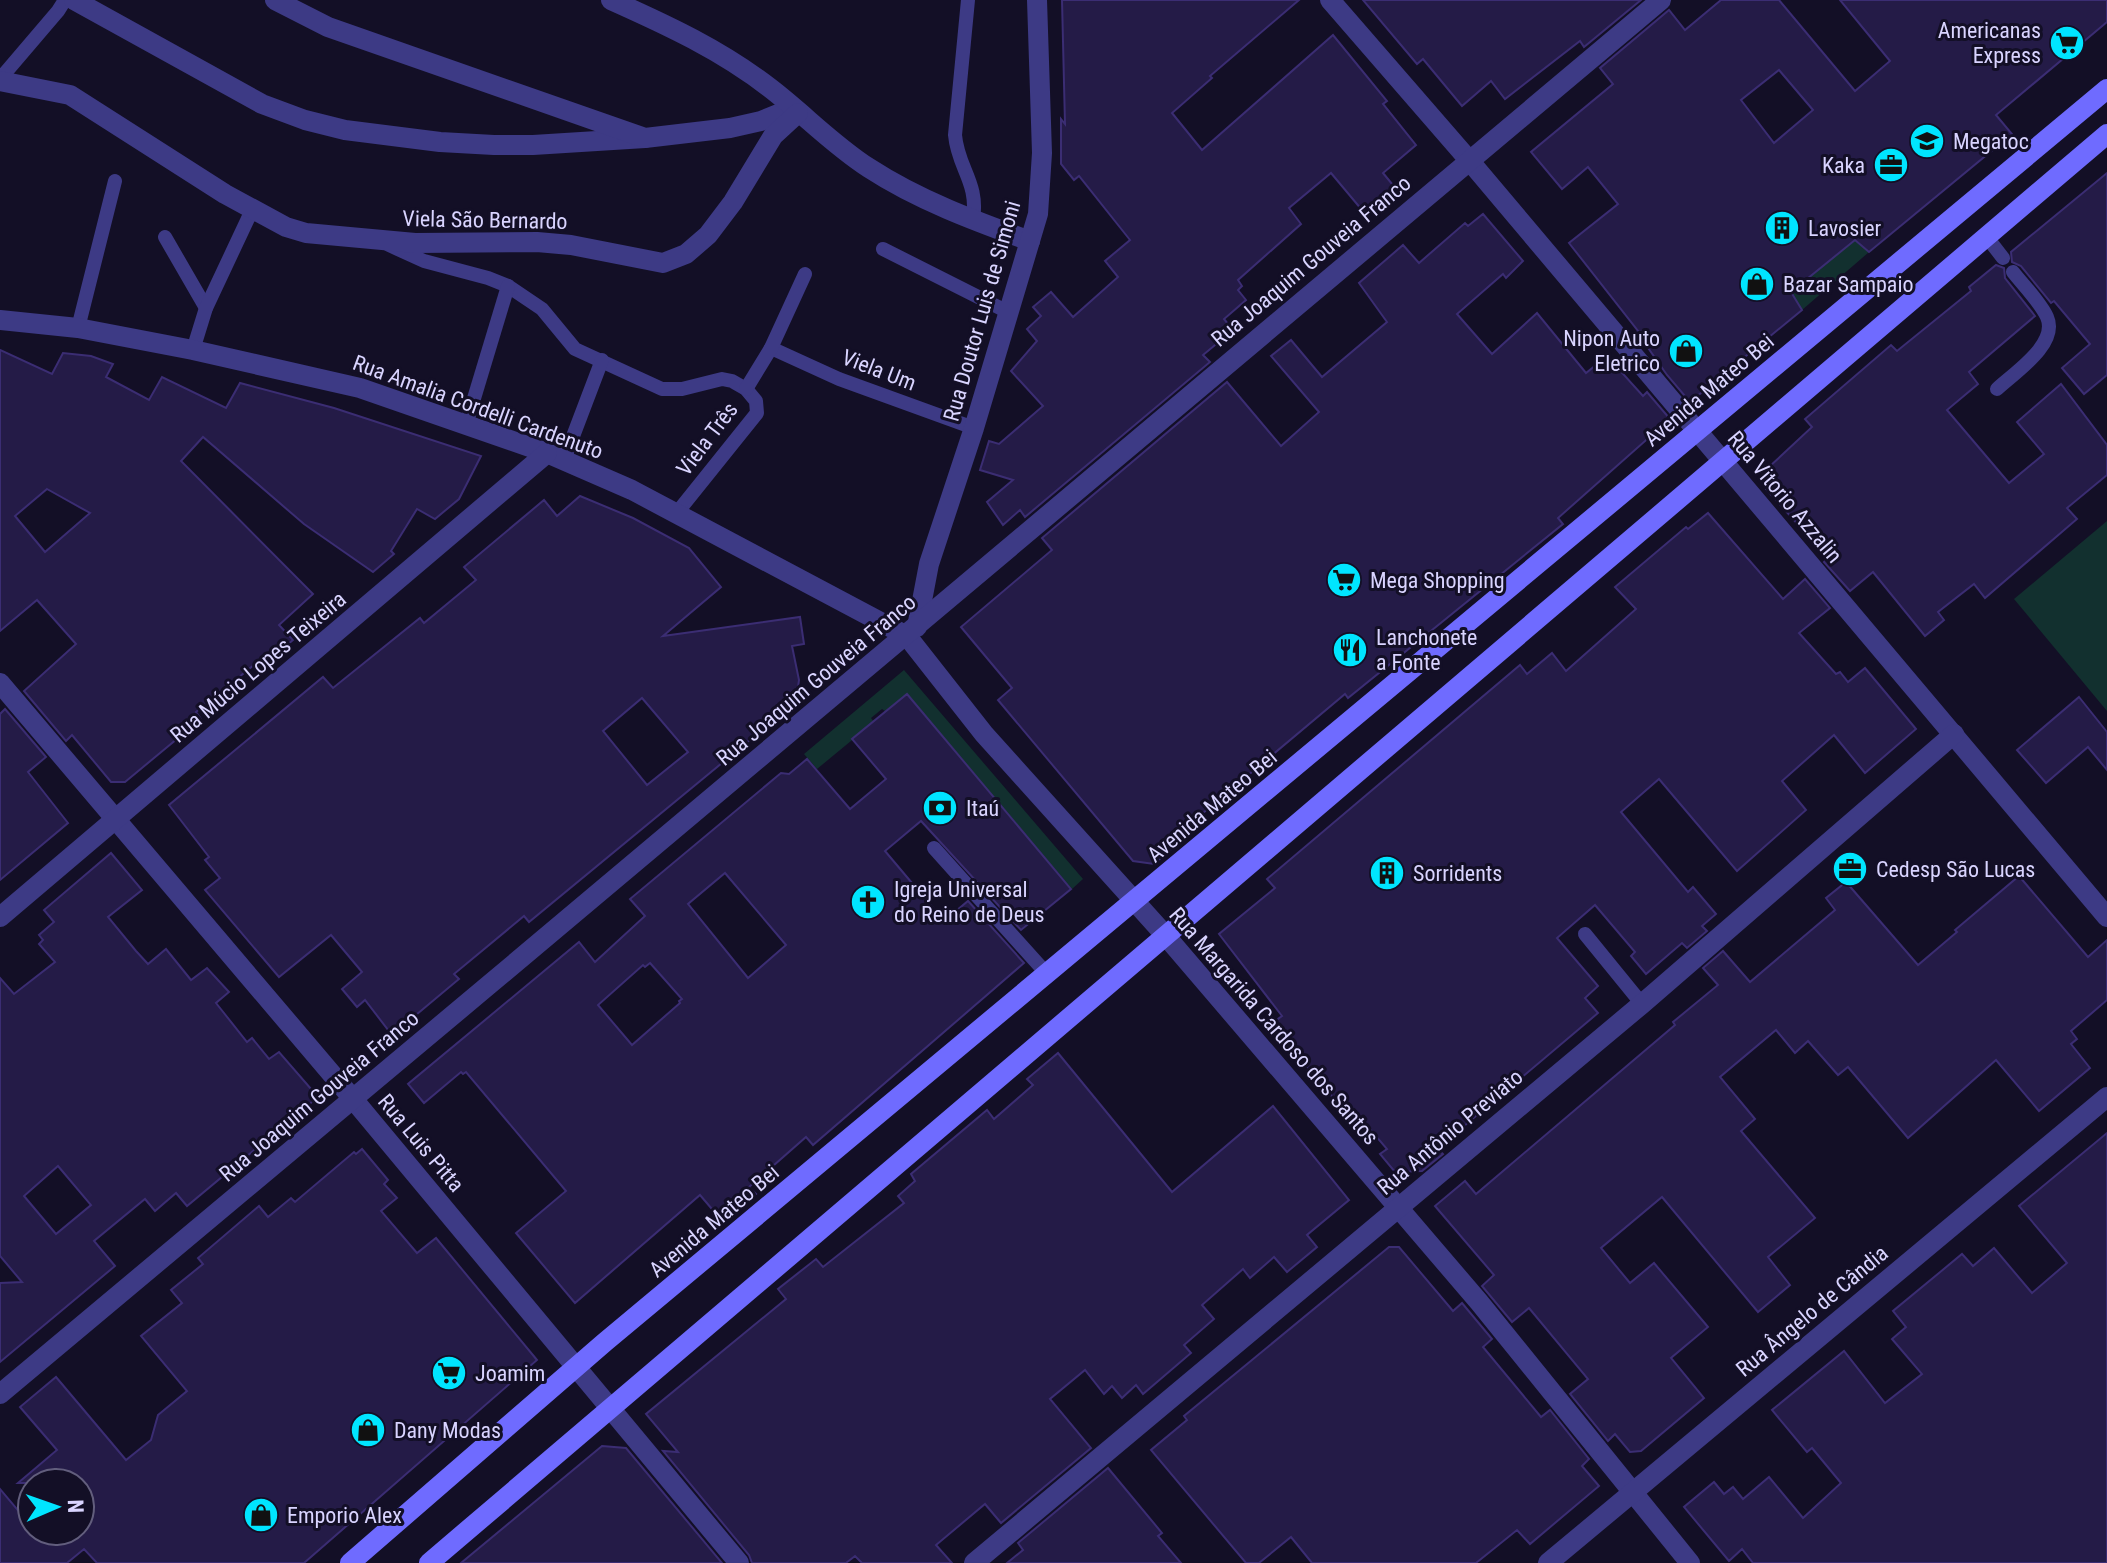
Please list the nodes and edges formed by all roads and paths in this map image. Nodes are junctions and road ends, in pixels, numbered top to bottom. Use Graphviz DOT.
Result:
graph roads {
  1 [pos="65,0"];
  2 [pos="74,0"];
  3 [pos="275,0"];
  4 [pos="611,0"];
  5 [pos="968,0"];
  6 [pos="1037,0"];
  7 [pos="1330,0"];
  8 [pos="1661,0"];
  9 [pos="0,80"];
  10 [pos="2107,89"];
  11 [pos="796,110"];
  12 [pos="2107,134"];
  13 [pos="645,138"];
  14 [pos="1468,159"];
  15 [pos="115,181"];
  16 [pos="252,210"];
  17 [pos="973,220"];
  18 [pos="1986,236"];
  19 [pos="165,237"];
  20 [pos="1030,241"];
  21 [pos="385,242"];
  22 [pos="883,249"];
  23 [pos="2003,258"];
  24 [pos="2013,272"];
  25 [pos="805,274"];
  26 [pos="508,286"];
  27 [pos="206,308"];
  28 [pos="1008,312"];
  29 [pos="0,320"];
  30 [pos="78,328"];
  31 [pos="771,348"];
  32 [pos="193,350"];
  33 [pos="602,360"];
  34 [pos="682,389"];
  35 [pos="746,389"];
  36 [pos="1997,389"];
  37 [pos="466,425"];
  38 [pos="974,428"];
  39 [pos="1698,431"];
  40 [pos="555,457"];
  41 [pos="1722,460"];
  42 [pos="676,514"];
  43 [pos="912,632"];
  44 [pos="0,683"];
  45 [pos="1954,734"];
  46 [pos="114,820"];
  47 [pos="934,848"];
  48 [pos="1135,901"];
  49 [pos="0,917"];
  50 [pos="2107,917"];
  51 [pos="1585,934"];
  52 [pos="1165,935"];
  53 [pos="1047,974"];
  54 [pos="1642,1004"];
  55 [pos="2107,1097"];
  56 [pos="353,1099"];
  57 [pos="1398,1207"];
  58 [pos="577,1367"];
  59 [pos="0,1394"];
  60 [pos="611,1408"];
  61 [pos="1632,1492"];
  62 [pos="350,1563"];
  63 [pos="429,1563"];
  64 [pos="739,1563"];
  65 [pos="974,1563"];
  66 [pos="1548,1563"];
  67 [pos="1690,1563"];
  1 -- 9 [label="lane"];
  2 -- 13 [label="street"];
  3 -- 13 [label="street"];
  4 -- 11 [label="street"];
  5 -- 17 [label="lane"];
  6 -- 20 [label="street, Rua Doutor Luis de Simoni"];
  7 -- 14 [label="street, Rua Vitorio Azzalin"];
  8 -- 14 [label="street, Rua Joaquim Gouveia Franco"];
  9 -- 16 [label="street, Viela São Bernardo"];
  10 -- 39 [label="main road, Avenida Mateo Bei"];
  11 -- 13 [label="street"];
  11 -- 17 [label="street"];
  11 -- 21 [label="street, Viela São Bernardo"];
  12 -- 18 [label="main road"];
  14 -- 39 [label="street, Rua Vitorio Azzalin"];
  14 -- 43 [label="street, Rua Joaquim Gouveia Franco"];
  15 -- 30 [label="lane"];
  16 -- 21 [label="street, Viela São Bernardo"];
  16 -- 27 [label="lane"];
  17 -- 20 [label="street"];
  18 -- 23 [label="lane"];
  18 -- 41 [label="main road"];
  19 -- 27 [label="lane"];
  20 -- 28 [label="street, Rua Doutor Luis de Simoni"];
  21 -- 26 [label="lane, Viela São Bernardo"];
  22 -- 28 [label="lane"];
  24 -- 36 [label="lane"];
  25 -- 31 [label="lane, Viela Três"];
  26 -- 33 [label="lane, Viela São Bernardo"];
  26 -- 37 [label="lane"];
  27 -- 32 [label="lane"];
  28 -- 38 [label="street, Rua Doutor Luis de Simoni"];
  29 -- 30 [label="street, Rua Amalia Cordelli Cardenuto"];
  30 -- 32 [label="street, Rua Amalia Cordelli Cardenuto"];
  31 -- 35 [label="lane, Viela Três"];
  31 -- 38 [label="lane, Viela Um"];
  32 -- 37 [label="street, Rua Amalia Cordelli Cardenuto"];
  33 -- 34 [label="lane, Viela São Bernardo"];
  33 -- 40 [label="lane"];
  34 -- 35 [label="lane, Viela Três"];
  35 -- 42 [label="lane, Viela Três"];
  37 -- 40 [label="street, Rua Amalia Cordelli Cardenuto"];
  38 -- 43 [label="street, Rua Doutor Luis de Simoni"];
  39 -- 41 [label="street, Rua Vitorio Azzalin"];
  39 -- 48 [label="main road, Avenida Mateo Bei"];
  40 -- 42 [label="street, Rua Amalia Cordelli Cardenuto"];
  40 -- 46 [label="street, Rua Múcio Lopes Teixeira"];
  41 -- 45 [label="street, Rua Vitorio Azzalin"];
  41 -- 52 [label="main road"];
  42 -- 43 [label="street, Rua Amalia Cordelli Cardenuto"];
  43 -- 48 [label="street, Rua Margarida Cardoso dos Santos"];
  43 -- 56 [label="street, Rua Joaquim Gouveia Franco"];
  44 -- 46 [label="street, Rua Luis Pitta"];
  45 -- 50 [label="street, Rua Vitorio Azzalin"];
  45 -- 54 [label="street, Rua Antônio Previato"];
  46 -- 49 [label="street, Rua Múcio Lopes Teixeira"];
  46 -- 56 [label="street, Rua Luis Pitta"];
  47 -- 53 [label="lane"];
  48 -- 52 [label="street, Rua Margarida Cardoso dos Santos"];
  48 -- 53 [label="main road, Avenida Mateo Bei"];
  51 -- 54 [label="lane"];
  52 -- 57 [label="street, Rua Margarida Cardoso dos Santos"];
  52 -- 60 [label="main road"];
  53 -- 58 [label="main road, Avenida Mateo Bei"];
  54 -- 57 [label="street, Rua Antônio Previato"];
  55 -- 61 [label="street, Rua Ângelo de Cândia"];
  56 -- 58 [label="street, Rua Luis Pitta"];
  56 -- 59 [label="street, Rua Joaquim Gouveia Franco"];
  57 -- 61 [label="street, Rua Margarida Cardoso dos Santos"];
  57 -- 65 [label="street, Rua Antônio Previato"];
  58 -- 60 [label="street, Rua Luis Pitta"];
  58 -- 62 [label="main road, Avenida Mateo Bei"];
  60 -- 63 [label="main road"];
  60 -- 64 [label="street, Rua Luis Pitta"];
  61 -- 66 [label="street, Rua Ângelo de Cândia"];
  61 -- 67 [label="street, Rua Margarida Cardoso dos Santos"];
}
